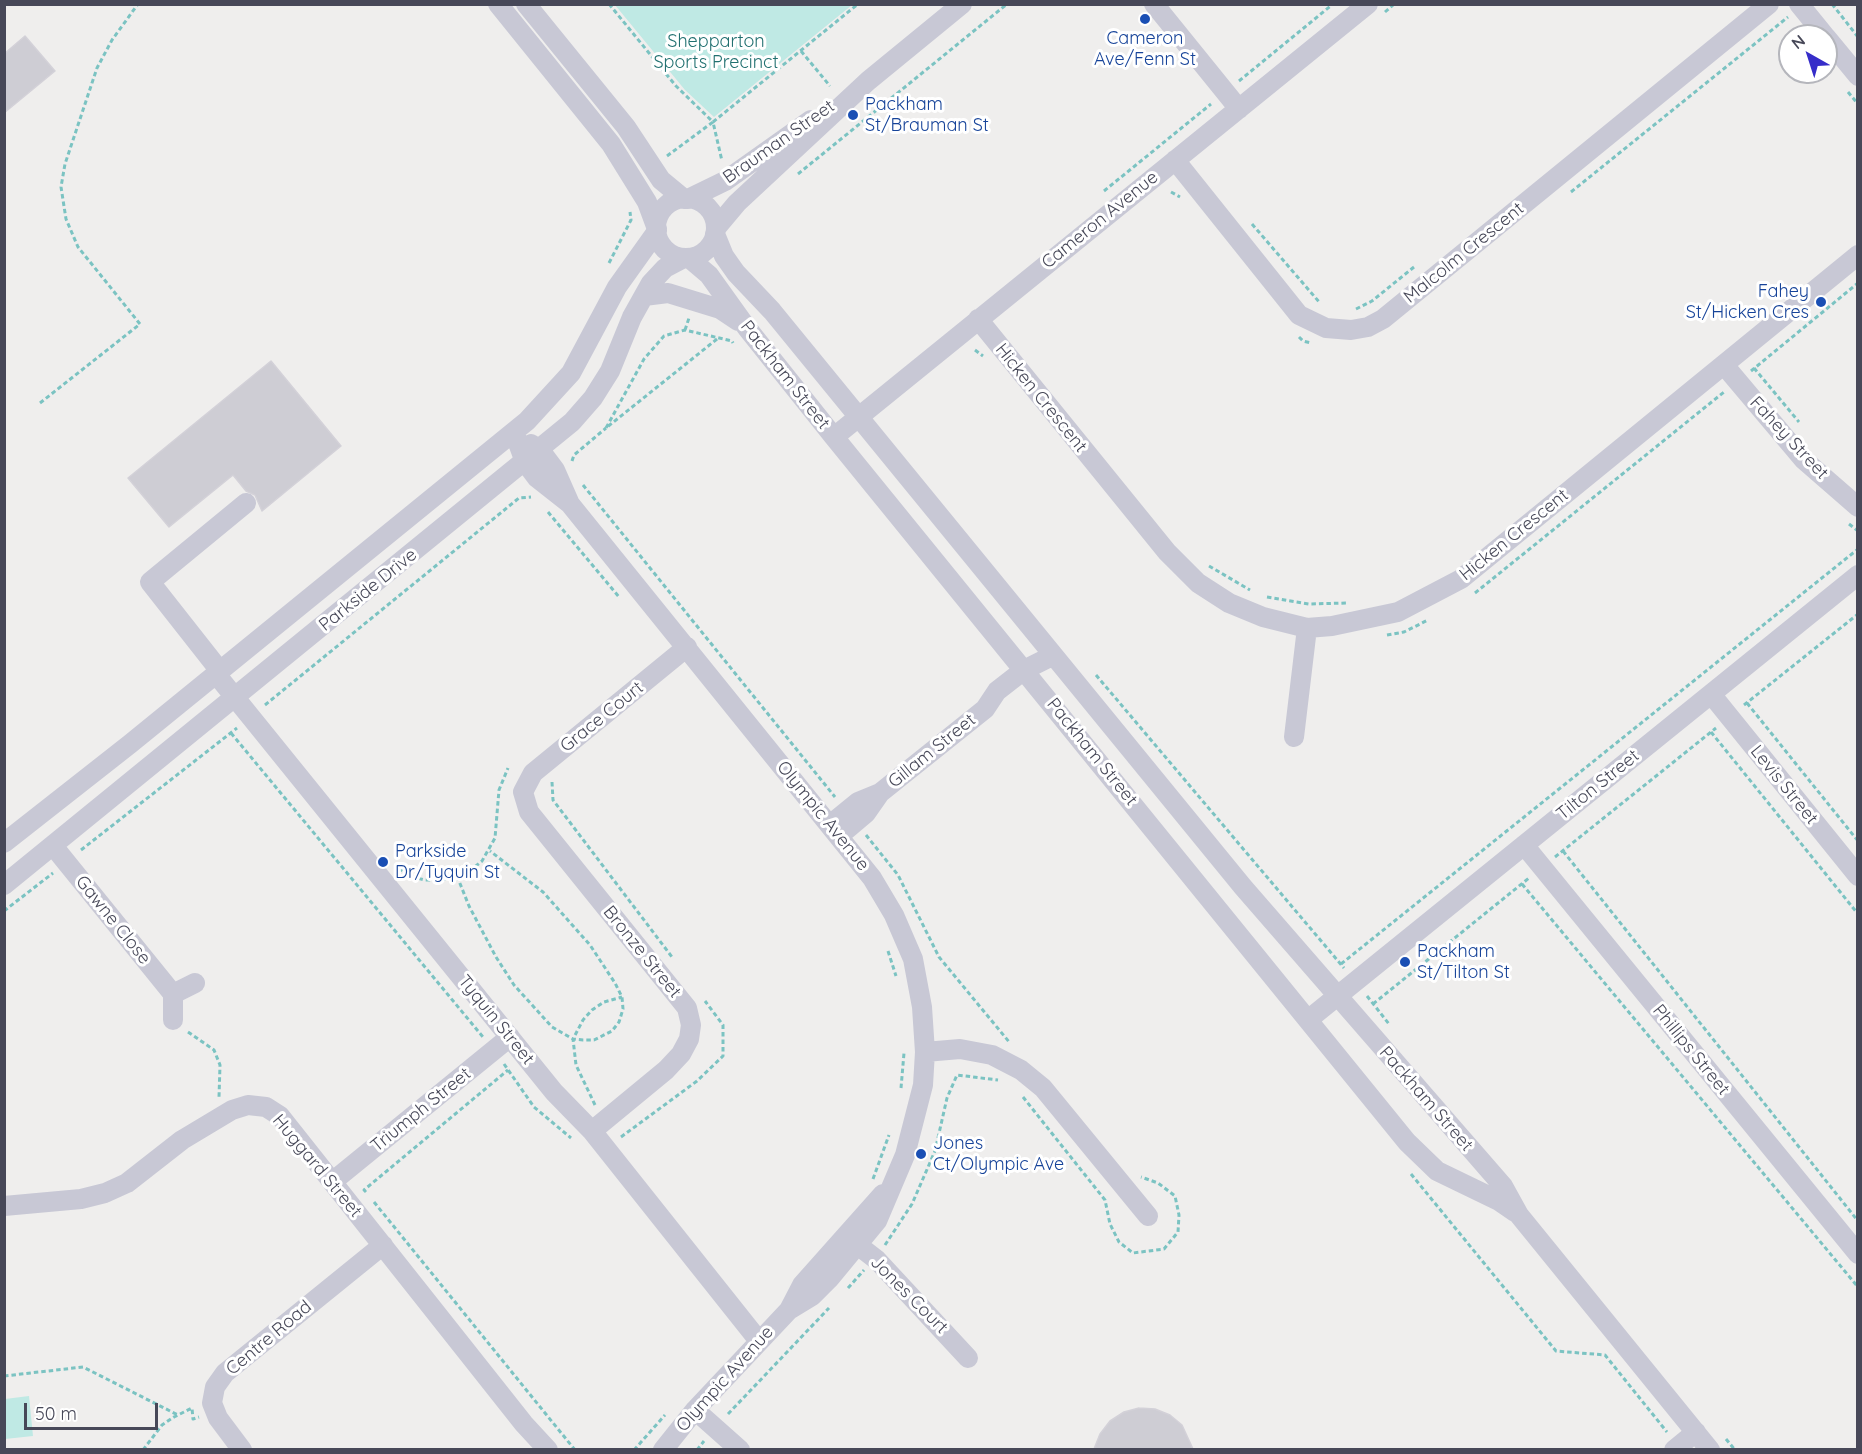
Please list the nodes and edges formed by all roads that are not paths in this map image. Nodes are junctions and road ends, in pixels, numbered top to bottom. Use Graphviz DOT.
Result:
graph roads {
  1 [pos="498,4"];
  2 [pos="526,4"];
  3 [pos="962,4"];
  4 [pos="1154,4"];
  5 [pos="1368,4"];
  6 [pos="1769,4"];
  7 [pos="1799,4"];
  8 [pos="1815,24"];
  9 [pos="1838,53"];
  10 [pos="1857,76"];
  11 [pos="1239,109"];
  12 [pos="784,148"];
  13 [pos="1175,160"];
  14 [pos="686,199"];
  15 [pos="657,230"];
  16 [pos="716,231"];
  17 [pos="1857,255"];
  18 [pos="687,258"];
  19 [pos="644,296"];
  20 [pos="978,319"];
  21 [pos="747,328"];
  22 [pos="1724,365"];
  23 [pos="859,417"];
  24 [pos="514,432"];
  25 [pos="834,437"];
  26 [pos="533,456"];
  27 [pos="246,503"];
  28 [pos="1857,507"];
  29 [pos="1857,575"];
  30 [pos="1307,628"];
  31 [pos="687,647"];
  32 [pos="1052,656"];
  33 [pos="218,672"];
  34 [pos="1028,675"];
  35 [pos="1711,694"];
  36 [pos="235,698"];
  37 [pos="1294,737"];
  38 [pos="130,744"];
  39 [pos="149,769"];
  40 [pos="523,792"];
  41 [pos="835,829"];
  42 [pos="4,843"];
  43 [pos="1524,844"];
  44 [pos="60,854"];
  45 [pos="1857,876"];
  46 [pos="4,885"];
  47 [pos="195,983"];
  48 [pos="172,994"];
  49 [pos="1338,995"];
  50 [pos="1310,1019"];
  51 [pos="178,1025"];
  52 [pos="510,1037"];
  53 [pos="925,1052"];
  54 [pos="592,1131"];
  55 [pos="332,1182"];
  56 [pos="4,1206"];
  57 [pos="1520,1215"];
  58 [pos="1148,1216"];
  59 [pos="852,1240"];
  60 [pos="383,1245"];
  61 [pos="1857,1254"];
  62 [pos="759,1341"];
  63 [pos="968,1358"];
  64 [pos="695,1410"];
  65 [pos="1696,1432"];
  66 [pos="1717,1442"];
  67 [pos="242,1449"];
  68 [pos="548,1449"];
  69 [pos="663,1449"];
  70 [pos="740,1449"];
  71 [pos="1674,1449"];
  1 -- 15 [label="street"];
  2 -- 14 [label="street"];
  3 -- 12 [label="street, Brauman Street"];
  4 -- 11 [label="street"];
  5 -- 11 [label="street, Cameron Avenue"];
  6 -- 13 [label="street, Malcolm Crescent"];
  7 -- 8 [label="street"];
  9 -- 10 [label="street"];
  11 -- 13 [label="street, Cameron Avenue"];
  12 -- 14 [label="street, Brauman Street"];
  12 -- 16 [label="street, Brauman Street"];
  13 -- 20 [label="street, Cameron Avenue"];
  14 -- 15 [label="street"];
  14 -- 16 [label="street"];
  15 -- 18 [label="street"];
  15 -- 24 [label="street, Parkside Drive"];
  16 -- 18 [label="street"];
  16 -- 23 [label="street, Packham Street"];
  17 -- 22 [label="street, Hicken Crescent"];
  18 -- 19 [label="street, Parkside Drive"];
  18 -- 21 [label="street, Packham Street"];
  19 -- 21 [label="street"];
  19 -- 26 [label="street, Parkside Drive"];
  20 -- 23 [label="street, Cameron Avenue"];
  20 -- 30 [label="street, Hicken Crescent"];
  21 -- 25 [label="street, Packham Street"];
  22 -- 28 [label="street, Fahey Street"];
  22 -- 30 [label="street, Hicken Crescent"];
  23 -- 25 [label="street, Cameron Avenue"];
  23 -- 32 [label="street, Packham Street"];
  24 -- 26 [label="street, Olympic Avenue"];
  24 -- 33 [label="street, Parkside Drive"];
  25 -- 34 [label="street, Packham Street"];
  26 -- 31 [label="street, Olympic Avenue"];
  26 -- 36 [label="street, Parkside Drive"];
  27 -- 33 [label="street, Tyquin Street"];
  29 -- 35 [label="street, Tilton Street"];
  30 -- 37 [label="street"];
  31 -- 40 [label="street, Grace Court"];
  31 -- 41 [label="street, Olympic Avenue"];
  32 -- 34 [label="street, Gillam Street"];
  32 -- 49 [label="street, Packham Street"];
  33 -- 36 [label="street, Tyquin Street"];
  33 -- 38 [label="street, Parkside Drive"];
  34 -- 41 [label="street, Gillam Street"];
  34 -- 50 [label="street, Packham Street"];
  35 -- 43 [label="street, Tilton Street"];
  35 -- 45 [label="street, Levis Street"];
  36 -- 39 [label="street, Parkside Drive"];
  36 -- 52 [label="street, Tyquin Street"];
  38 -- 39 [label="street"];
  38 -- 42 [label="street, Parkside Drive"];
  39 -- 44 [label="street, Parkside Drive"];
  40 -- 54 [label="street, Bronze Street"];
  41 -- 53 [label="street, Olympic Avenue"];
  43 -- 49 [label="street, Tilton Street"];
  43 -- 61 [label="street, Phillips Street"];
  44 -- 46 [label="street, Parkside Drive"];
  44 -- 48 [label="street, Gawne Close"];
  47 -- 48 [label="street"];
  48 -- 51 [label="street"];
  49 -- 50 [label="street, Tilton Street"];
  49 -- 57 [label="street, Packham Street"];
  50 -- 57 [label="street, Packham Street"];
  52 -- 54 [label="street, Tyquin Street"];
  52 -- 55 [label="street, Triumph Street"];
  53 -- 58 [label="street"];
  53 -- 59 [label="street, Olympic Avenue"];
  54 -- 62 [label="street, Tyquin Street"];
  55 -- 56 [label="street, Huggard Street"];
  55 -- 60 [label="street, Huggard Street"];
  57 -- 65 [label="street, Packham Street"];
  59 -- 62 [label="street, Olympic Avenue"];
  59 -- 63 [label="street, Jones Court"];
  60 -- 67 [label="street, Centre Road"];
  60 -- 68 [label="street, Huggard Street"];
  62 -- 64 [label="street, Olympic Avenue"];
  64 -- 69 [label="street, Olympic Avenue"];
  64 -- 70 [label="street"];
  65 -- 66 [label="street, Packham Street"];
  65 -- 71 [label="street"];
}
